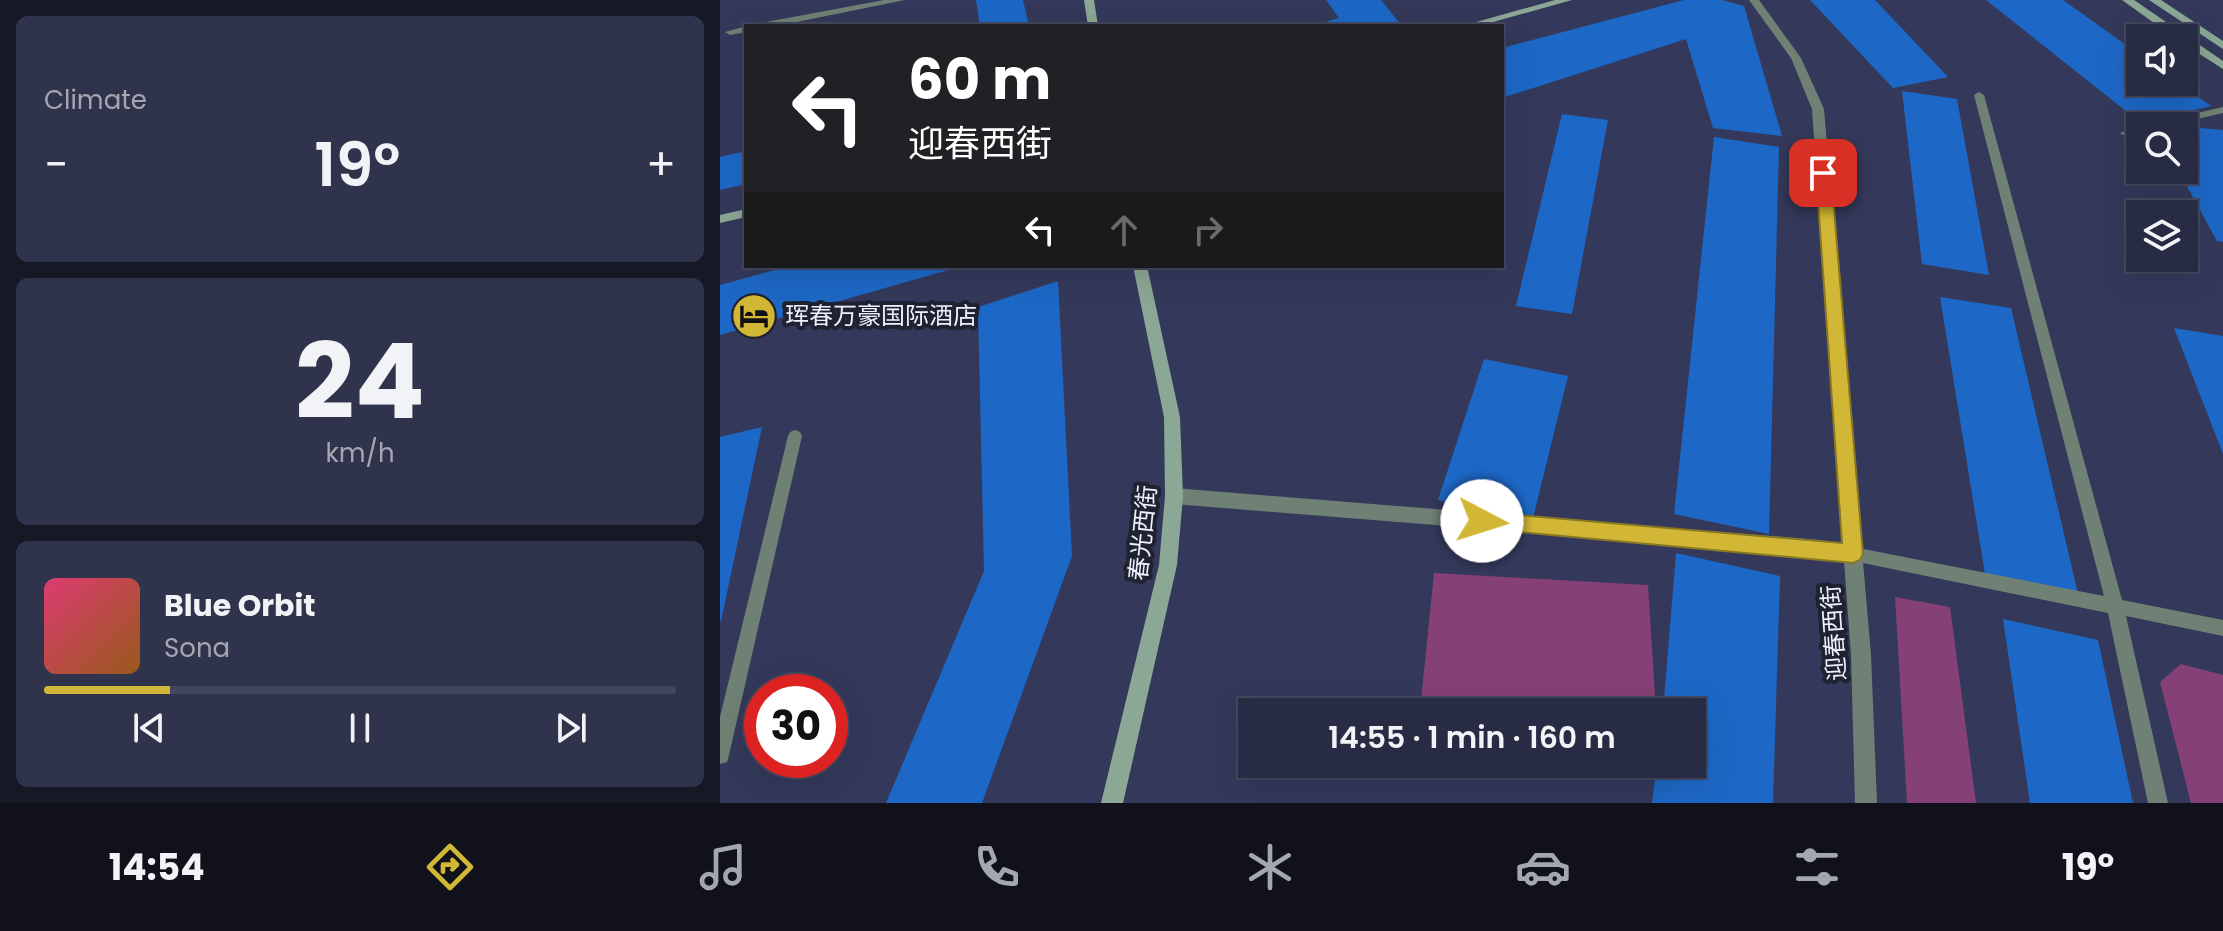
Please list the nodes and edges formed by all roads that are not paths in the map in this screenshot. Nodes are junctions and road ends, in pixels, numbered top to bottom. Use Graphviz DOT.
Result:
graph roads {
  1 [pos="900,0"];
  2 [pos="1089,0"];
  3 [pos="1567,0"];
  4 [pos="1754,0"];
  5 [pos="2127,0"];
  6 [pos="2154,0"];
  7 [pos="771,24"];
  8 [pos="1093,24"];
  9 [pos="1475,24"];
  10 [pos="2162,24"];
  11 [pos="744,29"];
  12 [pos="730,32"];
  13 [pos="2223,46"];
  14 [pos="2198,48"];
  15 [pos="2223,66"];
  16 [pos="1979,95"];
  17 [pos="2223,110"];
  18 [pos="2198,116"];
  19 [pos="744,213"];
  20 [pos="720,219"];
  21 [pos="1140,268"];
  22 [pos="795,436"];
  23 [pos="1174,496"];
  24 [pos="1853,554"];
  25 [pos="2115,606"];
  26 [pos="2223,628"];
  27 [pos="720,755"];
  28 [pos="1112,803"];
  29 [pos="1866,803"];
  30 [pos="2158,803"];
  1 -- 7 [label="street"];
  2 -- 8 [label="street"];
  3 -- 9 [label="street"];
  4 -- 24 [label="street, 迎春西街"];
  5 -- 10 [label="street"];
  6 -- 13 [label="street"];
  11 -- 12 [label="street"];
  14 -- 15 [label="street"];
  16 -- 25 [label="lane"];
  17 -- 18 [label="lane"];
  19 -- 20 [label="street"];
  21 -- 23 [label="street, 春光西街"];
  22 -- 27 [label="lane"];
  23 -- 24 [label="street"];
  23 -- 28 [label="street, 春光西街"];
  24 -- 25 [label="lane"];
  24 -- 29 [label="street, 迎春西街"];
  25 -- 26 [label="lane"];
  25 -- 30 [label="lane"];
}
